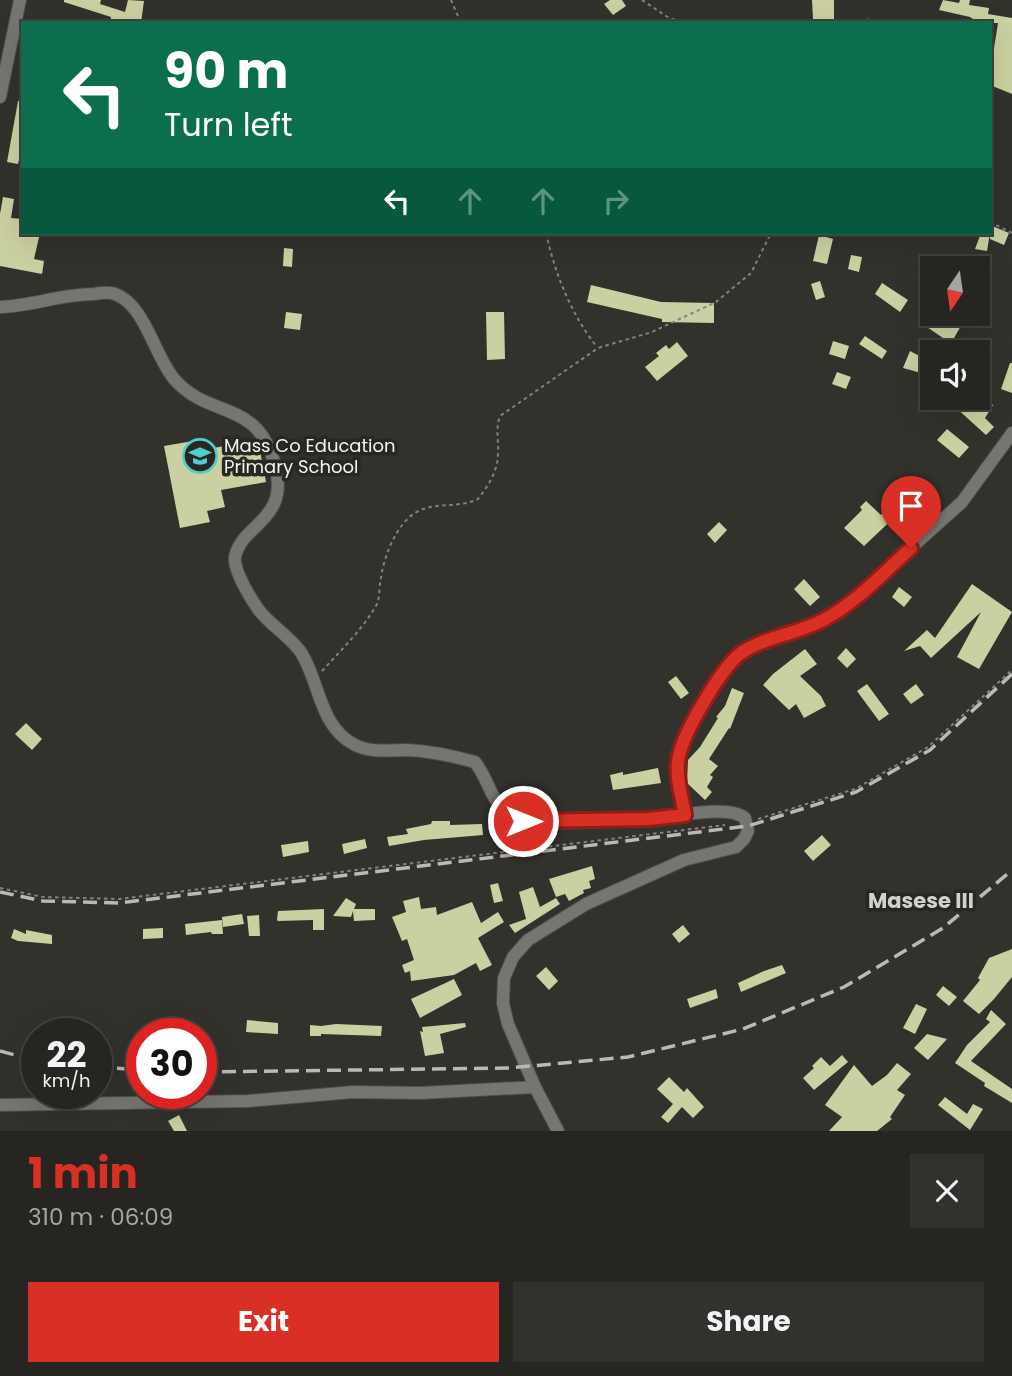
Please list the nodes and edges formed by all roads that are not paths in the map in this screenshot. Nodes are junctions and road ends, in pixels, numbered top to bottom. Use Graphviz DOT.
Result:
graph roads {
  1 [pos="20,0"];
  2 [pos="0,97"];
  3 [pos="0,307"];
  4 [pos="1012,433"];
  5 [pos="685,815"];
  6 [pos="536,1087"];
  7 [pos="0,1105"];
  8 [pos="558,1131"];
  1 -- 2 [label="street"];
  3 -- 5 [label="street"];
  4 -- 5 [label="street"];
  5 -- 6 [label="street"];
  6 -- 7 [label="street"];
  6 -- 8 [label="street"];
}
